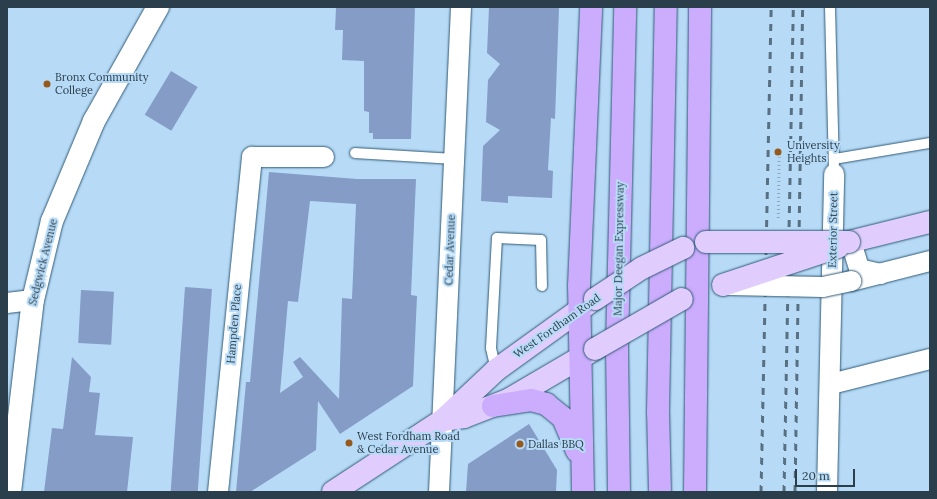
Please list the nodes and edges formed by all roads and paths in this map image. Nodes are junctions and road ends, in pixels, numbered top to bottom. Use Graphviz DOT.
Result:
graph roads {
  1 [pos="158,7"];
  2 [pos="461,7"];
  3 [pos="590,7"];
  4 [pos="626,7"];
  5 [pos="666,7"];
  6 [pos="700,7"];
  7 [pos="830,7"];
  8 [pos="930,143"];
  9 [pos="355,153"];
  10 [pos="779,156"];
  11 [pos="324,157"];
  12 [pos="454,159"];
  13 [pos="834,166"];
  14 [pos="778,218"];
  15 [pos="930,222"];
  16 [pos="850,242"];
  17 [pos="695,244"];
  18 [pos="930,261"];
  19 [pos="882,273"];
  20 [pos="542,286"];
  21 [pos="701,292"];
  22 [pos="33,300"];
  23 [pos="7,303"];
  24 [pos="587,304"];
  25 [pos="588,353"];
  26 [pos="930,360"];
  27 [pos="496,370"];
  28 [pos="831,384"];
  29 [pos="493,406"];
  30 [pos="443,420"];
  31 [pos="9,468"];
  32 [pos="582,487"];
  33 [pos="10,492"];
  34 [pos="218,492"];
  35 [pos="333,492"];
  36 [pos="439,492"];
  37 [pos="619,492"];
  38 [pos="660,492"];
  39 [pos="695,492"];
  40 [pos="827,492"];
  1 -- 22 [label="main road, Sedgwick Avenue"];
  2 -- 12 [label="street, Cedar Avenue"];
  3 -- 24 [label="highway"];
  4 -- 37 [label="highway, Major Deegan Expressway"];
  5 -- 38 [label="highway"];
  6 -- 17 [label="highway"];
  7 -- 13 [label="lane"];
  8 -- 13 [label="lane"];
  9 -- 12 [label="lane"];
  10 -- 14 [label="path"];
  11 -- 34 [label="street, Hampden Place"];
  12 -- 30 [label="street, Cedar Avenue"];
  13 -- 28 [label="street, Exterior Street"];
  15 -- 16 [label="main road, West Fordham Road"];
  16 -- 17 [label="main road, West Fordham Road, bridge"];
  16 -- 19 [label="street, Exterior Street"];
  16 -- 21 [label="main road, West Fordham Road, bridge"];
  17 -- 21 [label="highway"];
  17 -- 24 [label="main road, West Fordham Road, bridge"];
  18 -- 19 [label="street, Exterior Street"];
  19 -- 21 [label="street, Exterior Street, bridge"];
  20 -- 27 [label="lane"];
  21 -- 25 [label="main road, West Fordham Road, bridge"];
  21 -- 39 [label="highway"];
  22 -- 23 [label="street"];
  22 -- 31 [label="main road, Sedgwick Avenue"];
  24 -- 25 [label="highway"];
  24 -- 27 [label="main road, West Fordham Road"];
  25 -- 29 [label="main road, West Fordham Road"];
  25 -- 32 [label="highway"];
  26 -- 28 [label="street"];
  27 -- 30 [label="main road, West Fordham Road"];
  28 -- 40 [label="street, Exterior Street"];
  29 -- 30 [label="main road, West Fordham Road"];
  29 -- 32 [label="highway"];
  30 -- 35 [label="main road, West Fordham Road"];
  30 -- 36 [label="street, Cedar Avenue"];
  31 -- 33 [label="main road, Sedgwick Avenue"];
}
